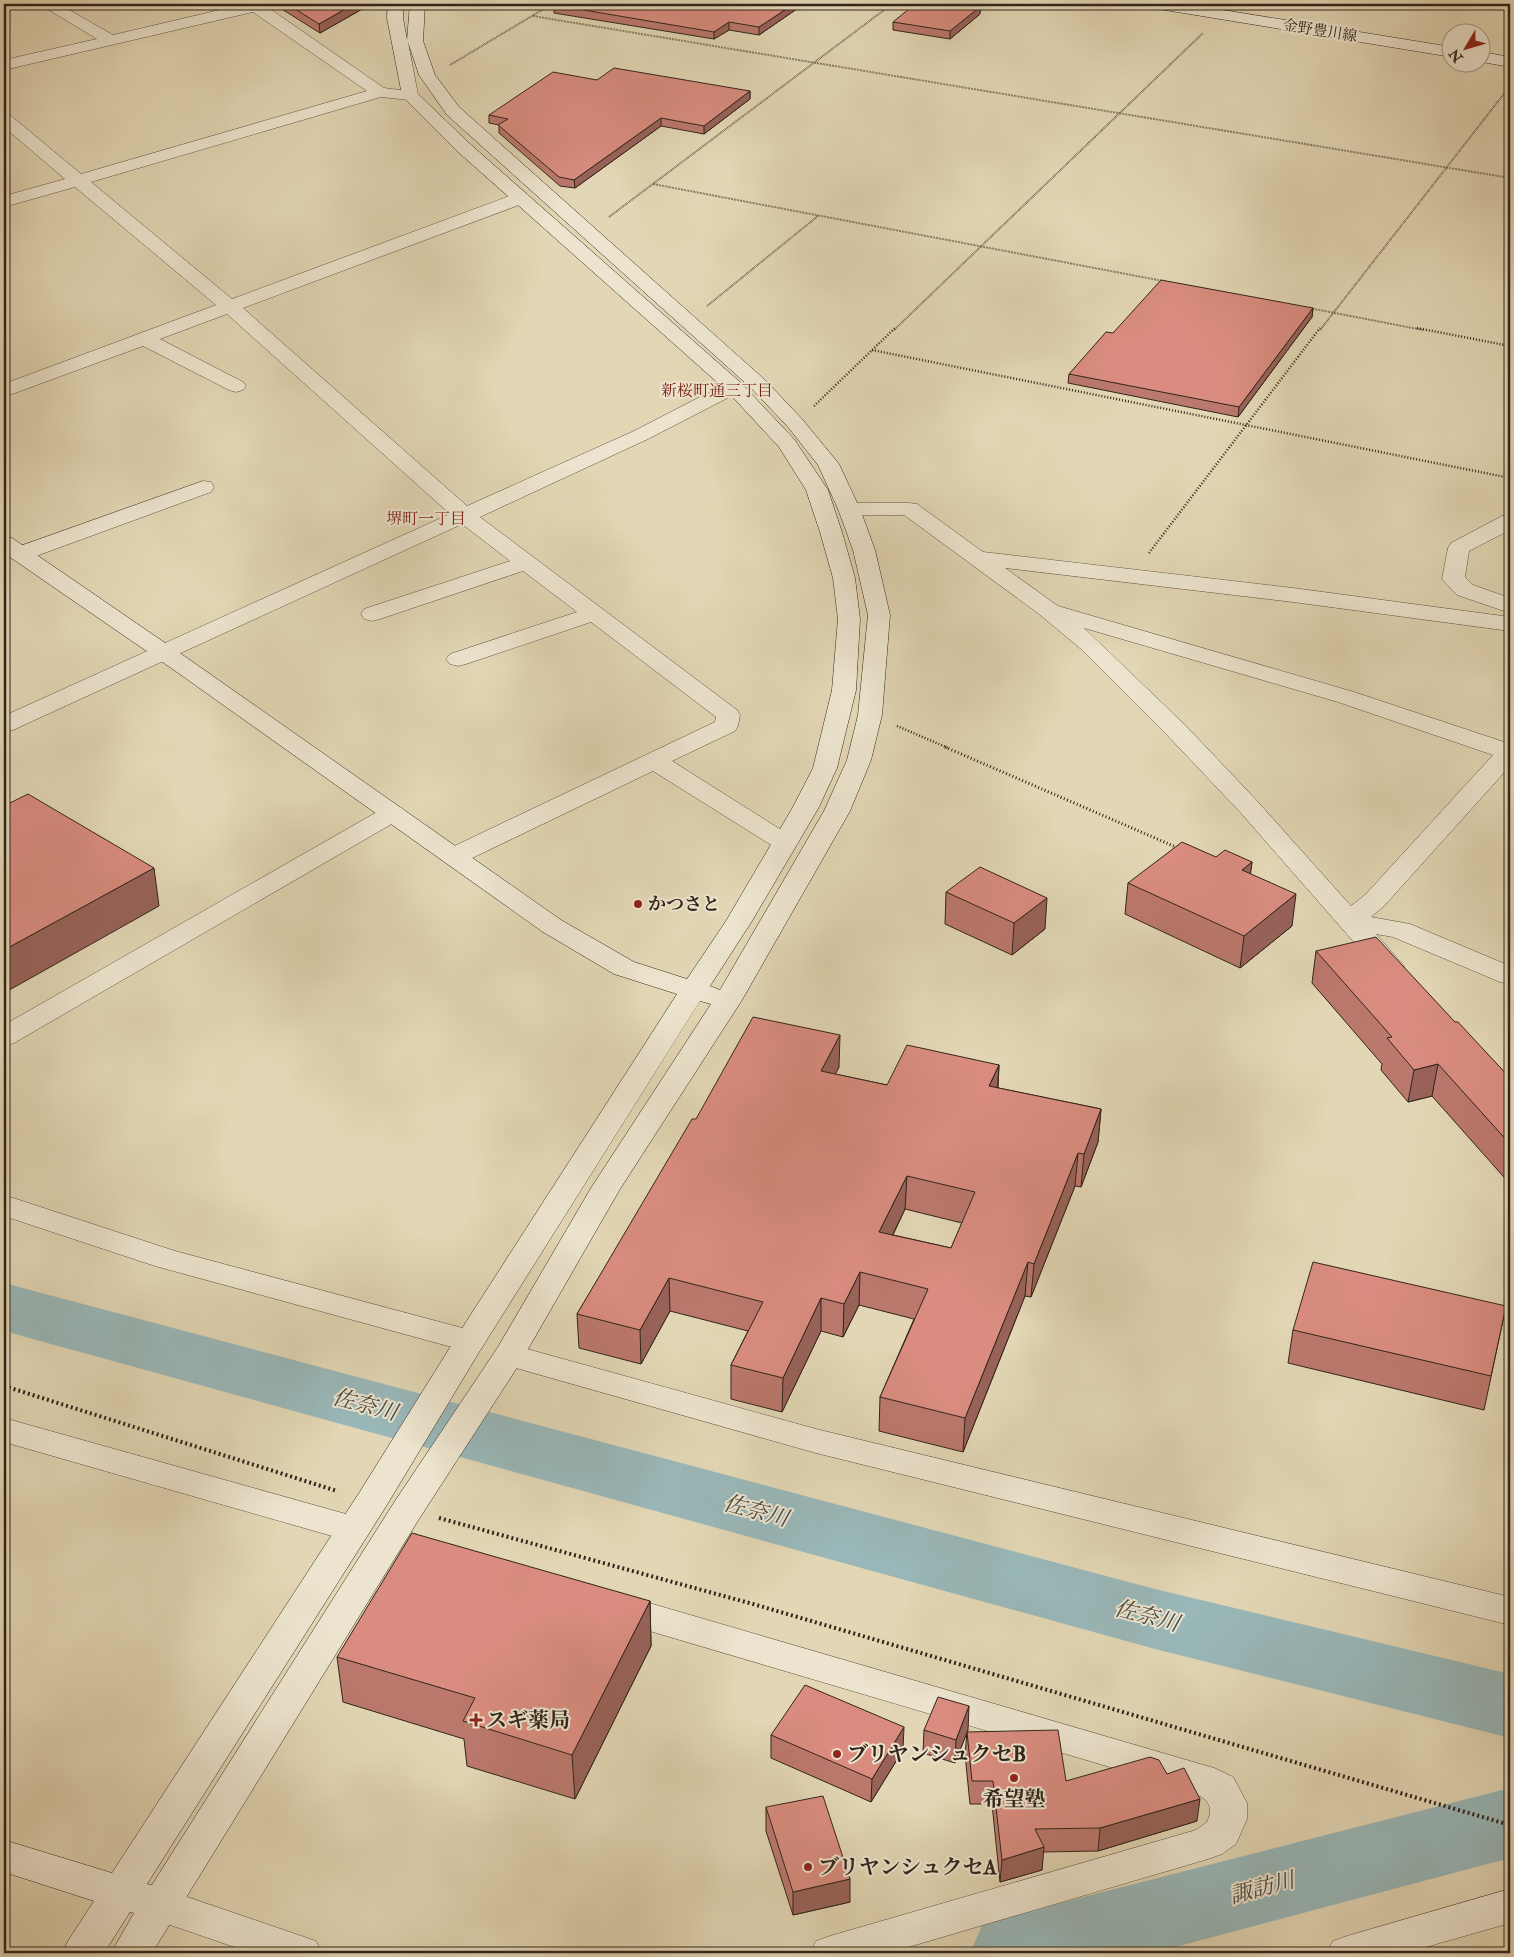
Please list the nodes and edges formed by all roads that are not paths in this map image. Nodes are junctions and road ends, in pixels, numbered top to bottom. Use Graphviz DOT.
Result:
graph roads {
  1 [pos="48,4"];
  2 [pos="395,4"];
  3 [pos="418,4"];
  4 [pos="1159,4"];
  5 [pos="254,5"];
  6 [pos="110,40"];
  7 [pos="1442,50"];
  8 [pos="1492,59"];
  9 [pos="1510,62"];
  10 [pos="4,65"];
  11 [pos="380,92"];
  12 [pos="410,95"];
  13 [pos="4,119"];
  14 [pos="80,180"];
  15 [pos="521,198"];
  16 [pos="4,202"];
  17 [pos="230,307"];
  18 [pos="145,339"];
  19 [pos="236,386"];
  20 [pos="734,387"];
  21 [pos="5,388"];
  22 [pos="203,487"];
  23 [pos="849,509"];
  24 [pos="465,516"];
  25 [pos="1510,521"];
  26 [pos="12,548"];
  27 [pos="974,558"];
  28 [pos="525,563"];
  29 [pos="1510,606"];
  30 [pos="1047,609"];
  31 [pos="595,612"];
  32 [pos="372,614"];
  33 [pos="1510,624"];
  34 [pos="164,653"];
  35 [pos="458,659"];
  36 [pos="4,725"];
  37 [pos="1510,752"];
  38 [pos="654,761"];
  39 [pos="393,813"];
  40 [pos="785,843"];
  41 [pos="454,856"];
  42 [pos="1348,921"];
  43 [pos="1510,976"];
  44 [pos="1409,987"];
  45 [pos="694,992"];
  46 [pos="728,1000"];
  47 [pos="4,1037"];
  48 [pos="4,1205"];
  49 [pos="464,1351"];
  50 [pos="503,1362"];
  51 [pos="4,1430"];
  52 [pos="353,1529"];
  53 [pos="579,1596"];
  54 [pos="1510,1611"];
  55 [pos="4,1856"];
  56 [pos="120,1892"];
  57 [pos="161,1905"];
  58 [pos="1510,1906"];
  59 [pos="82,1953"];
  60 [pos="131,1953"];
  61 [pos="302,1953"];
  62 [pos="830,1953"];
  63 [pos="1347,1953"];
  1 -- 6 [label="street"];
  2 -- 12 [label="street"];
  3 -- 23 [label="street"];
  4 -- 7 [label="street, 金野豊川線"];
  5 -- 6 [label="street"];
  5 -- 11 [label="street"];
  6 -- 10 [label="street"];
  8 -- 9 [label="street"];
  11 -- 12 [label="street"];
  11 -- 14 [label="street"];
  12 -- 15 [label="street"];
  13 -- 14 [label="street"];
  14 -- 16 [label="street"];
  14 -- 17 [label="street"];
  15 -- 17 [label="street"];
  15 -- 20 [label="street"];
  17 -- 18 [label="street"];
  17 -- 24 [label="street"];
  18 -- 19 [label="street"];
  18 -- 21 [label="street"];
  20 -- 24 [label="street"];
  20 -- 40 [label="street"];
  22 -- 26 [label="street"];
  23 -- 27 [label="street"];
  23 -- 46 [label="street"];
  24 -- 28 [label="street"];
  24 -- 34 [label="street"];
  25 -- 29 [label="street"];
  26 -- 34 [label="street"];
  27 -- 30 [label="street"];
  27 -- 33 [label="street"];
  28 -- 31 [label="street"];
  28 -- 32 [label="street"];
  30 -- 37 [label="street"];
  30 -- 42 [label="street"];
  31 -- 35 [label="street"];
  31 -- 38 [label="street"];
  34 -- 36 [label="street"];
  34 -- 39 [label="street"];
  37 -- 42 [label="street"];
  38 -- 40 [label="street"];
  38 -- 41 [label="street"];
  39 -- 41 [label="street"];
  39 -- 47 [label="street"];
  40 -- 45 [label="street"];
  41 -- 45 [label="street"];
  42 -- 43 [label="street"];
  42 -- 44 [label="street"];
  45 -- 46 [label="street"];
  45 -- 49 [label="street"];
  46 -- 50 [label="street"];
  48 -- 49 [label="street"];
  49 -- 52 [label="street"];
  50 -- 54 [label="street"];
  50 -- 57 [label="street"];
  51 -- 52 [label="street"];
  52 -- 56 [label="street"];
  53 -- 62 [label="street"];
  55 -- 56 [label="street"];
  56 -- 57 [label="street"];
  56 -- 59 [label="street"];
  57 -- 60 [label="street"];
  57 -- 61 [label="street"];
  58 -- 63 [label="street"];
}
